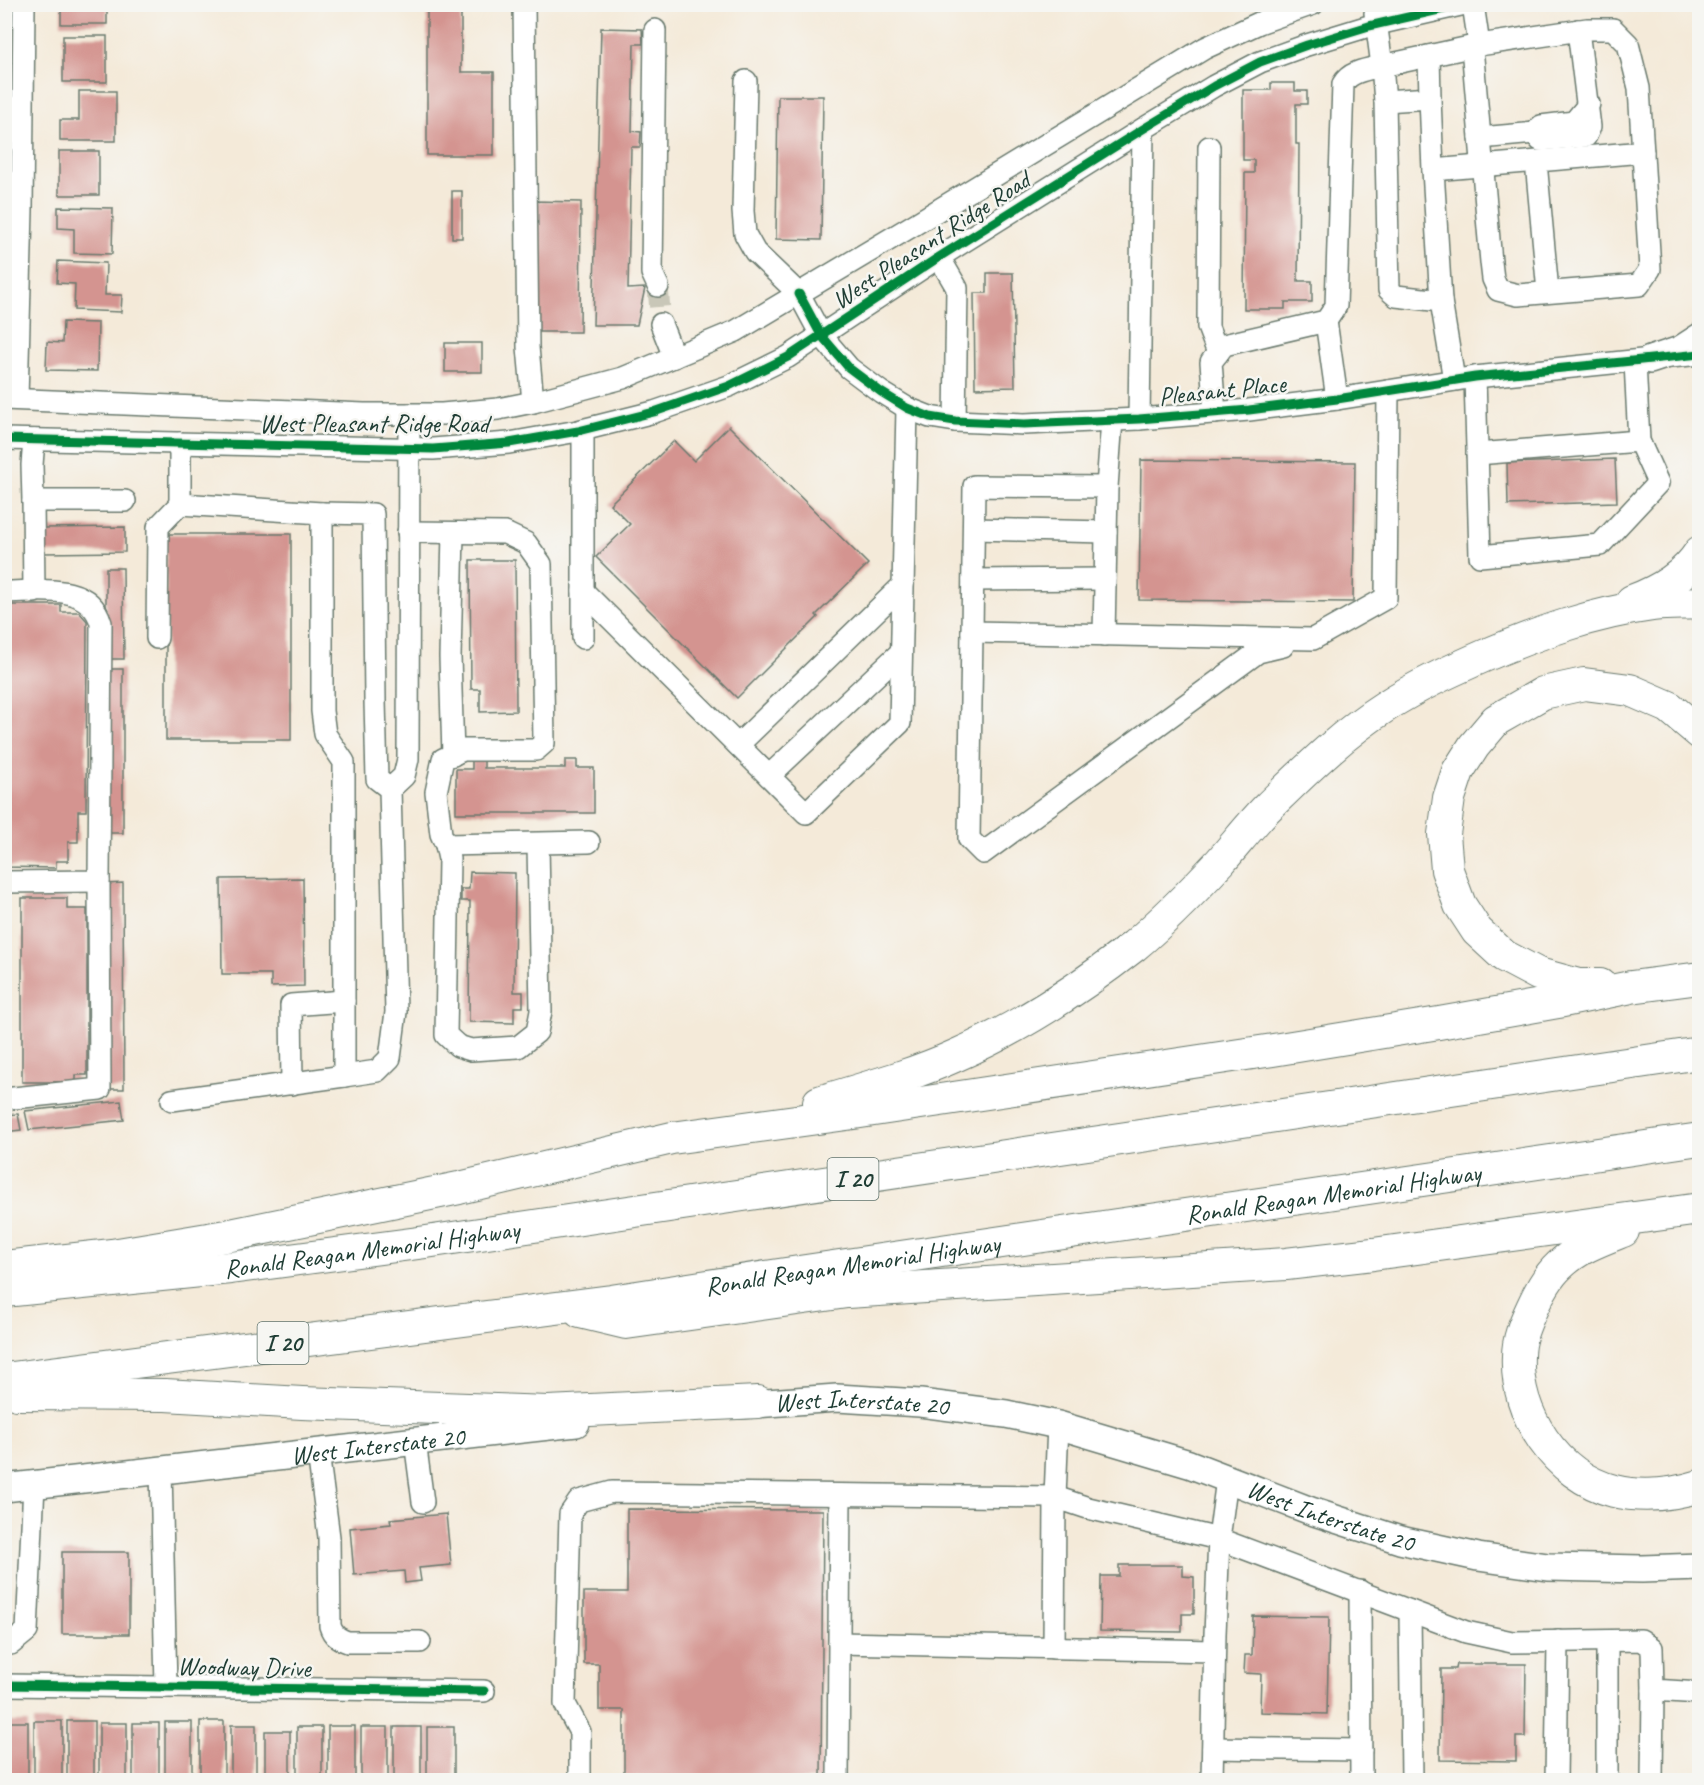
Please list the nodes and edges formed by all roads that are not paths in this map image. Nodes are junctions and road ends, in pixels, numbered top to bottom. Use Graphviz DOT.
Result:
graph roads {
  1 [pos="24,4"];
  2 [pos="524,4"];
  3 [pos="1313,4"];
  4 [pos="1465,4"];
  5 [pos="1473,4"];
  6 [pos="1379,14"];
  7 [pos="655,30"];
  8 [pos="1578,30"];
  9 [pos="1475,46"];
  10 [pos="1429,56"];
  11 [pos="1382,66"];
  12 [pos="747,81"];
  13 [pos="1430,98"];
  14 [pos="1385,101"];
  15 [pos="1143,129"];
  16 [pos="1480,138"];
  17 [pos="1209,147"];
  18 [pos="1643,152"];
  19 [pos="1536,162"];
  20 [pos="1483,166"];
  21 [pos="1433,170"];
  22 [pos="939,258"];
  23 [pos="658,286"];
  24 [pos="1548,292"];
  25 [pos="799,294"];
  26 [pos="1441,301"];
  27 [pos="1326,321"];
  28 [pos="661,324"];
  29 [pos="821,335"];
  30 [pos="1700,337"];
  31 [pos="1218,353"];
  32 [pos="1700,354"];
  33 [pos="674,357"];
  34 [pos="1643,361"];
  35 [pos="1475,377"];
  36 [pos="1454,380"];
  37 [pos="1388,391"];
  38 [pos="11,399"];
  39 [pos="1336,399"];
  40 [pos="533,402"];
  41 [pos="907,408"];
  42 [pos="1215,413"];
  43 [pos="409,414"];
  44 [pos="1139,419"];
  45 [pos="1112,420"];
  46 [pos="956,421"];
  47 [pos="583,430"];
  48 [pos="4,439"];
  49 [pos="34,440"];
  50 [pos="1639,441"];
  51 [pos="180,443"];
  52 [pos="409,449"];
  53 [pos="1477,454"];
  54 [pos="1107,487"];
  55 [pos="33,501"];
  56 [pos="125,501"];
  57 [pos="180,504"];
  58 [pos="322,513"];
  59 [pos="974,530"];
  60 [pos="408,532"];
  61 [pos="1107,532"];
  62 [pos="453,533"];
  63 [pos="1700,552"];
  64 [pos="1106,579"];
  65 [pos="973,580"];
  66 [pos="903,585"];
  67 [pos="583,591"];
  68 [pos="4,592"];
  69 [pos="34,592"];
  70 [pos="1700,603"];
  71 [pos="1586,619"];
  72 [pos="972,632"];
  73 [pos="1104,635"];
  74 [pos="157,638"];
  75 [pos="583,638"];
  76 [pos="1313,639"];
  77 [pos="901,652"];
  78 [pos="1700,733"];
  79 [pos="738,745"];
  80 [pos="453,755"];
  81 [pos="769,776"];
  82 [pos="390,789"];
  83 [pos="589,842"];
  84 [pos="538,844"];
  85 [pos="446,845"];
  86 [pos="99,881"];
  87 [pos="4,882"];
  88 [pos="1700,978"];
  89 [pos="1631,987"];
  90 [pos="344,1001"];
  91 [pos="1700,1053"];
  92 [pos="344,1077"];
  93 [pos="292,1084"];
  94 [pos="4,1099"];
  95 [pos="172,1100"];
  96 [pos="672,1138"];
  97 [pos="1700,1140"];
  98 [pos="1700,1210"];
  99 [pos="4,1267"];
  100 [pos="4,1291"];
  101 [pos="562,1307"];
  102 [pos="4,1379"];
  103 [pos="4,1394"];
  104 [pos="758,1402"];
  105 [pos="1058,1425"];
  106 [pos="415,1441"];
  107 [pos="318,1452"];
  108 [pos="161,1470"];
  109 [pos="1227,1479"];
  110 [pos="34,1485"];
  111 [pos="1700,1486"];
  112 [pos="4,1488"];
  113 [pos="840,1495"];
  114 [pos="1054,1497"];
  115 [pos="423,1502"];
  116 [pos="1219,1539"];
  117 [pos="1700,1567"];
  118 [pos="1360,1592"];
  119 [pos="1410,1611"];
  120 [pos="1558,1641"];
  121 [pos="1608,1641"];
  122 [pos="420,1642"];
  123 [pos="839,1643"];
  124 [pos="4,1644"];
  125 [pos="1054,1648"];
  126 [pos="1214,1651"];
  127 [pos="4,1685"];
  128 [pos="166,1687"];
  129 [pos="1653,1690"];
  130 [pos="484,1691"];
  131 [pos="1700,1693"];
  132 [pos="1213,1748"];
  133 [pos="1361,1750"];
  134 [pos="580,1780"];
  135 [pos="838,1780"];
  136 [pos="1212,1780"];
  137 [pos="1361,1780"];
  138 [pos="1412,1780"];
  139 [pos="1556,1780"];
  140 [pos="1608,1780"];
  141 [pos="1652,1780"];
  1 -- 38 [label="street"];
  2 -- 40 [label="street"];
  3 -- 25 [label="street, West Pleasant Ridge Road"];
  4 -- 6 [label="street, West Pleasant Ridge Road"];
  5 -- 9 [label="street"];
  6 -- 11 [label="street"];
  6 -- 15 [label="street, West Pleasant Ridge Road"];
  7 -- 23 [label="street"];
  8 -- 9 [label="street"];
  8 -- 16 [label="street"];
  8 -- 18 [label="street"];
  9 -- 10 [label="street"];
  9 -- 16 [label="street"];
  10 -- 11 [label="street"];
  10 -- 13 [label="street"];
  11 -- 14 [label="street"];
  11 -- 27 [label="street"];
  12 -- 25 [label="street, Pleasant Place"];
  13 -- 14 [label="street"];
  13 -- 21 [label="street"];
  14 -- 26 [label="street"];
  15 -- 22 [label="street, West Pleasant Ridge Road"];
  15 -- 44 [label="street"];
  16 -- 20 [label="street"];
  17 -- 31 [label="street"];
  18 -- 19 [label="street"];
  18 -- 24 [label="street"];
  19 -- 20 [label="street"];
  19 -- 24 [label="street"];
  20 -- 21 [label="street"];
  20 -- 24 [label="street"];
  21 -- 26 [label="street"];
  22 -- 29 [label="street, West Pleasant Ridge Road"];
  22 -- 46 [label="street"];
  25 -- 29 [label="street, Pleasant Place"];
  25 -- 33 [label="street, West Pleasant Ridge Road"];
  26 -- 36 [label="street"];
  27 -- 31 [label="street"];
  27 -- 39 [label="street"];
  28 -- 33 [label="street"];
  29 -- 41 [label="street, Pleasant Place"];
  29 -- 47 [label="street, West Pleasant Ridge Road"];
  30 -- 34 [label="main road"];
  31 -- 42 [label="street"];
  32 -- 34 [label="street, Pleasant Place"];
  33 -- 40 [label="street, West Pleasant Ridge Road"];
  34 -- 35 [label="street, Pleasant Place"];
  34 -- 50 [label="street"];
  35 -- 36 [label="street, Pleasant Place"];
  35 -- 53 [label="street"];
  36 -- 37 [label="street, Pleasant Place"];
  37 -- 39 [label="street, Pleasant Place"];
  37 -- 76 [label="street"];
  38 -- 43 [label="street, West Pleasant Ridge Road"];
  39 -- 42 [label="street, Pleasant Place"];
  40 -- 43 [label="street, West Pleasant Ridge Road"];
  41 -- 46 [label="street, Pleasant Place"];
  41 -- 66 [label="street"];
  42 -- 44 [label="street, Pleasant Place"];
  43 -- 52 [label="street"];
  44 -- 45 [label="street, Pleasant Place"];
  45 -- 46 [label="street, Pleasant Place"];
  45 -- 54 [label="street"];
  47 -- 52 [label="street, West Pleasant Ridge Road"];
  47 -- 67 [label="street"];
  48 -- 49 [label="street, West Pleasant Ridge Road"];
  49 -- 51 [label="street, West Pleasant Ridge Road"];
  49 -- 55 [label="street"];
  50 -- 53 [label="street"];
  50 -- 53 [label="street"];
  51 -- 52 [label="street, West Pleasant Ridge Road"];
  51 -- 57 [label="street"];
  52 -- 60 [label="street"];
  54 -- 59 [label="street"];
  54 -- 61 [label="street"];
  55 -- 56 [label="street"];
  55 -- 69 [label="street"];
  57 -- 58 [label="street"];
  57 -- 74 [label="street"];
  58 -- 82 [label="street"];
  58 -- 90 [label="street"];
  59 -- 61 [label="street"];
  59 -- 65 [label="street"];
  60 -- 62 [label="street"];
  60 -- 82 [label="street"];
  61 -- 64 [label="street"];
  62 -- 80 [label="street"];
  62 -- 80 [label="street"];
  63 -- 71 [label="highway"];
  64 -- 65 [label="street"];
  64 -- 73 [label="street"];
  65 -- 72 [label="street"];
  66 -- 77 [label="street"];
  66 -- 79 [label="street"];
  67 -- 75 [label="street"];
  67 -- 79 [label="street"];
  68 -- 69 [label="street"];
  69 -- 86 [label="street"];
  70 -- 71 [label="highway"];
  71 -- 96 [label="highway"];
  72 -- 73 [label="street"];
  72 -- 76 [label="street"];
  73 -- 76 [label="street"];
  77 -- 81 [label="street"];
  77 -- 81 [label="street"];
  78 -- 89 [label="highway"];
  79 -- 81 [label="street"];
  80 -- 85 [label="street"];
  82 -- 92 [label="street"];
  83 -- 84 [label="street"];
  84 -- 85 [label="street"];
  84 -- 85 [label="street"];
  86 -- 87 [label="street"];
  86 -- 94 [label="street"];
  88 -- 89 [label="highway"];
  89 -- 96 [label="highway"];
  90 -- 92 [label="street"];
  90 -- 93 [label="street"];
  91 -- 100 [label="highway, Ronald Reagan Memorial Highway / I 20"];
  92 -- 93 [label="street"];
  93 -- 95 [label="street"];
  96 -- 99 [label="highway"];
  97 -- 101 [label="highway, Ronald Reagan Memorial Highway / I 20"];
  98 -- 101 [label="highway"];
  98 -- 111 [label="highway"];
  101 -- 102 [label="highway, Ronald Reagan Memorial Highway / I 20"];
  103 -- 104 [label="highway"];
  104 -- 105 [label="main road, West Interstate 20"];
  104 -- 106 [label="main road, West Interstate 20"];
  105 -- 109 [label="main road, West Interstate 20"];
  105 -- 114 [label="street"];
  106 -- 107 [label="main road, West Interstate 20"];
  106 -- 115 [label="street"];
  107 -- 108 [label="main road, West Interstate 20"];
  107 -- 122 [label="street"];
  108 -- 110 [label="main road, West Interstate 20"];
  108 -- 128 [label="street"];
  109 -- 116 [label="street"];
  109 -- 117 [label="main road, West Interstate 20"];
  110 -- 112 [label="main road, West Interstate 20"];
  110 -- 124 [label="street"];
  113 -- 114 [label="street"];
  113 -- 123 [label="street"];
  113 -- 134 [label="street"];
  114 -- 116 [label="street"];
  114 -- 125 [label="street"];
  116 -- 118 [label="street"];
  116 -- 126 [label="street"];
  118 -- 119 [label="street"];
  118 -- 133 [label="street"];
  119 -- 120 [label="street"];
  119 -- 138 [label="street"];
  120 -- 121 [label="street"];
  120 -- 139 [label="street"];
  121 -- 129 [label="street"];
  121 -- 140 [label="street"];
  123 -- 125 [label="street"];
  123 -- 135 [label="street"];
  125 -- 126 [label="street"];
  126 -- 132 [label="street"];
  127 -- 128 [label="street, Woodway Drive"];
  128 -- 130 [label="street, Woodway Drive"];
  129 -- 131 [label="street"];
  129 -- 141 [label="street"];
  132 -- 133 [label="street"];
  132 -- 136 [label="street"];
  133 -- 137 [label="street"];
}
